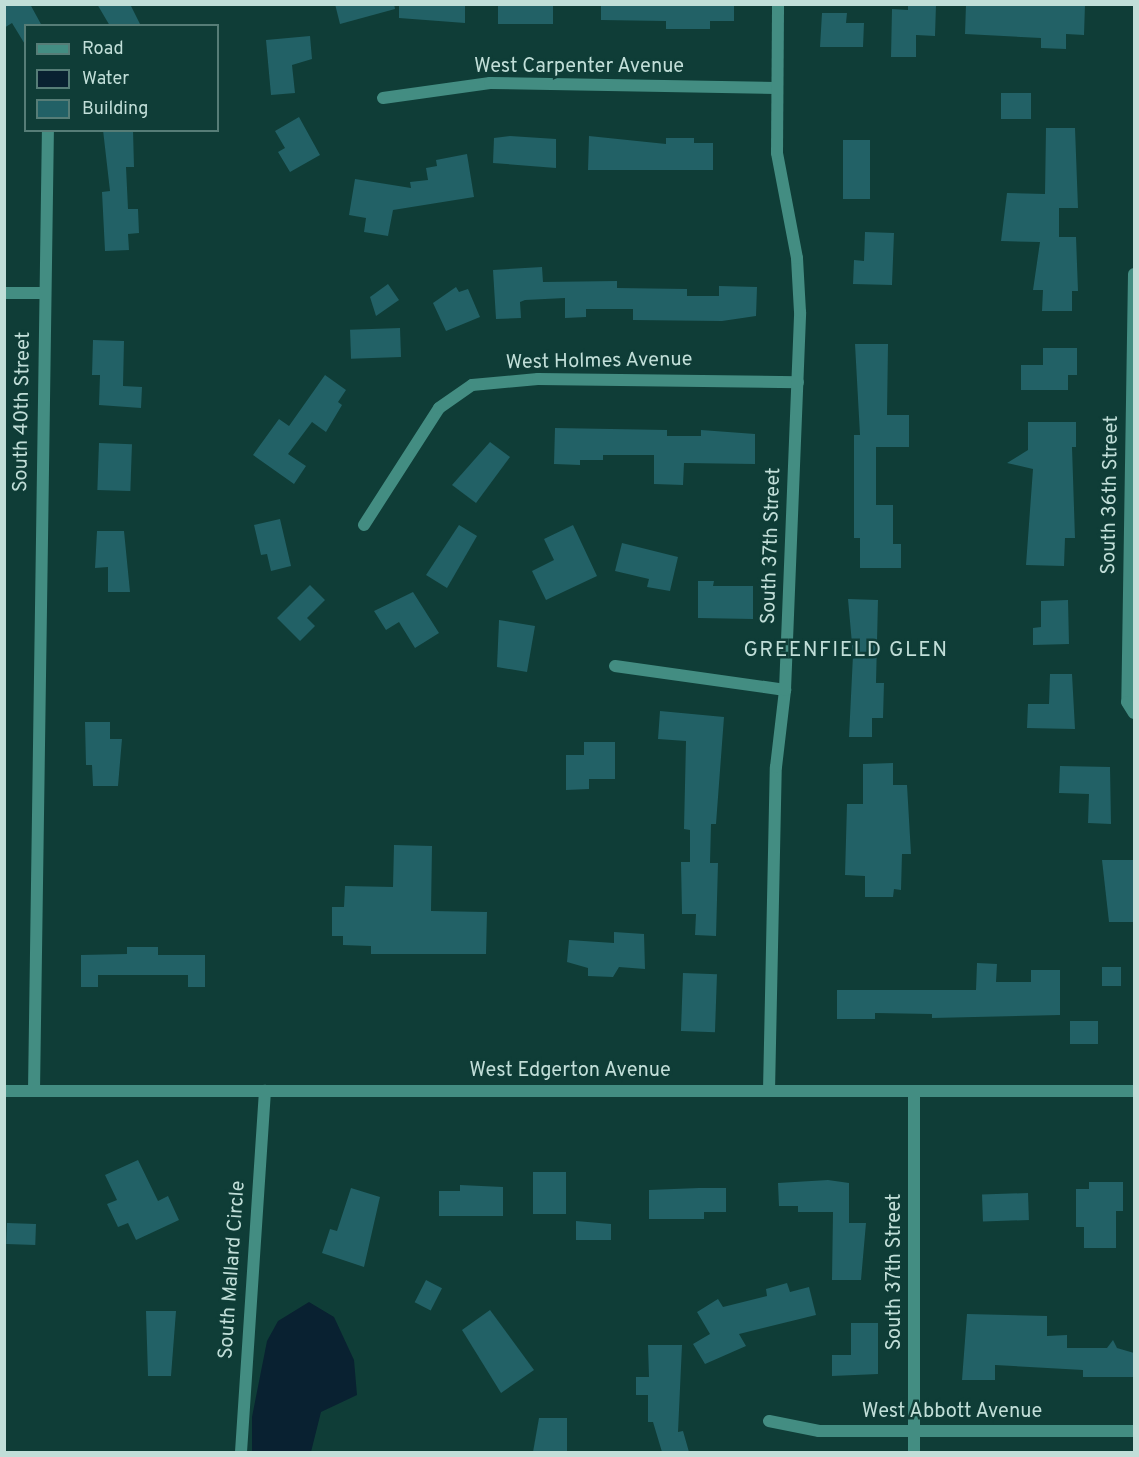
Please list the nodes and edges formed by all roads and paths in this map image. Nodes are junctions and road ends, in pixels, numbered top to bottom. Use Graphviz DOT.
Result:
graph roads {
  1 [pos="778,4"];
  2 [pos="776,88"];
  3 [pos="383,98"];
  4 [pos="48,132"];
  5 [pos="1134,274"];
  6 [pos="4,292"];
  7 [pos="44,293"];
  8 [pos="798,382"];
  9 [pos="364,525"];
  10 [pos="615,666"];
  11 [pos="785,690"];
  12 [pos="1134,713"];
  13 [pos="4,1090"];
  14 [pos="34,1090"];
  15 [pos="914,1090"];
  16 [pos="264,1091"];
  17 [pos="769,1091"];
  18 [pos="1134,1091"];
  19 [pos="769,1421"];
  20 [pos="1134,1431"];
  21 [pos="914,1432"];
  22 [pos="241,1452"];
  23 [pos="914,1452"];
  1 -- 2 [label="street, South 37th Street"];
  2 -- 3 [label="street, West Carpenter Avenue"];
  2 -- 8 [label="street, South 37th Street"];
  4 -- 7 [label="street, South 40th Street"];
  5 -- 12 [label="street, South 36th Street"];
  6 -- 7 [label="street"];
  7 -- 14 [label="street, South 40th Street"];
  8 -- 9 [label="street, West Holmes Avenue"];
  8 -- 11 [label="street, South 37th Street"];
  10 -- 11 [label="street"];
  11 -- 17 [label="street, South 37th Street"];
  13 -- 14 [label="street, West Edgerton Avenue"];
  14 -- 16 [label="street, West Edgerton Avenue"];
  15 -- 17 [label="street, West Edgerton Avenue"];
  15 -- 18 [label="street, West Edgerton Avenue"];
  15 -- 21 [label="street, South 37th Street"];
  16 -- 17 [label="street, West Edgerton Avenue"];
  16 -- 22 [label="street, South Mallard Circle"];
  19 -- 21 [label="street, West Abbott Avenue"];
  20 -- 21 [label="street, West Abbott Avenue"];
  21 -- 23 [label="street, South 37th Street"];
}
